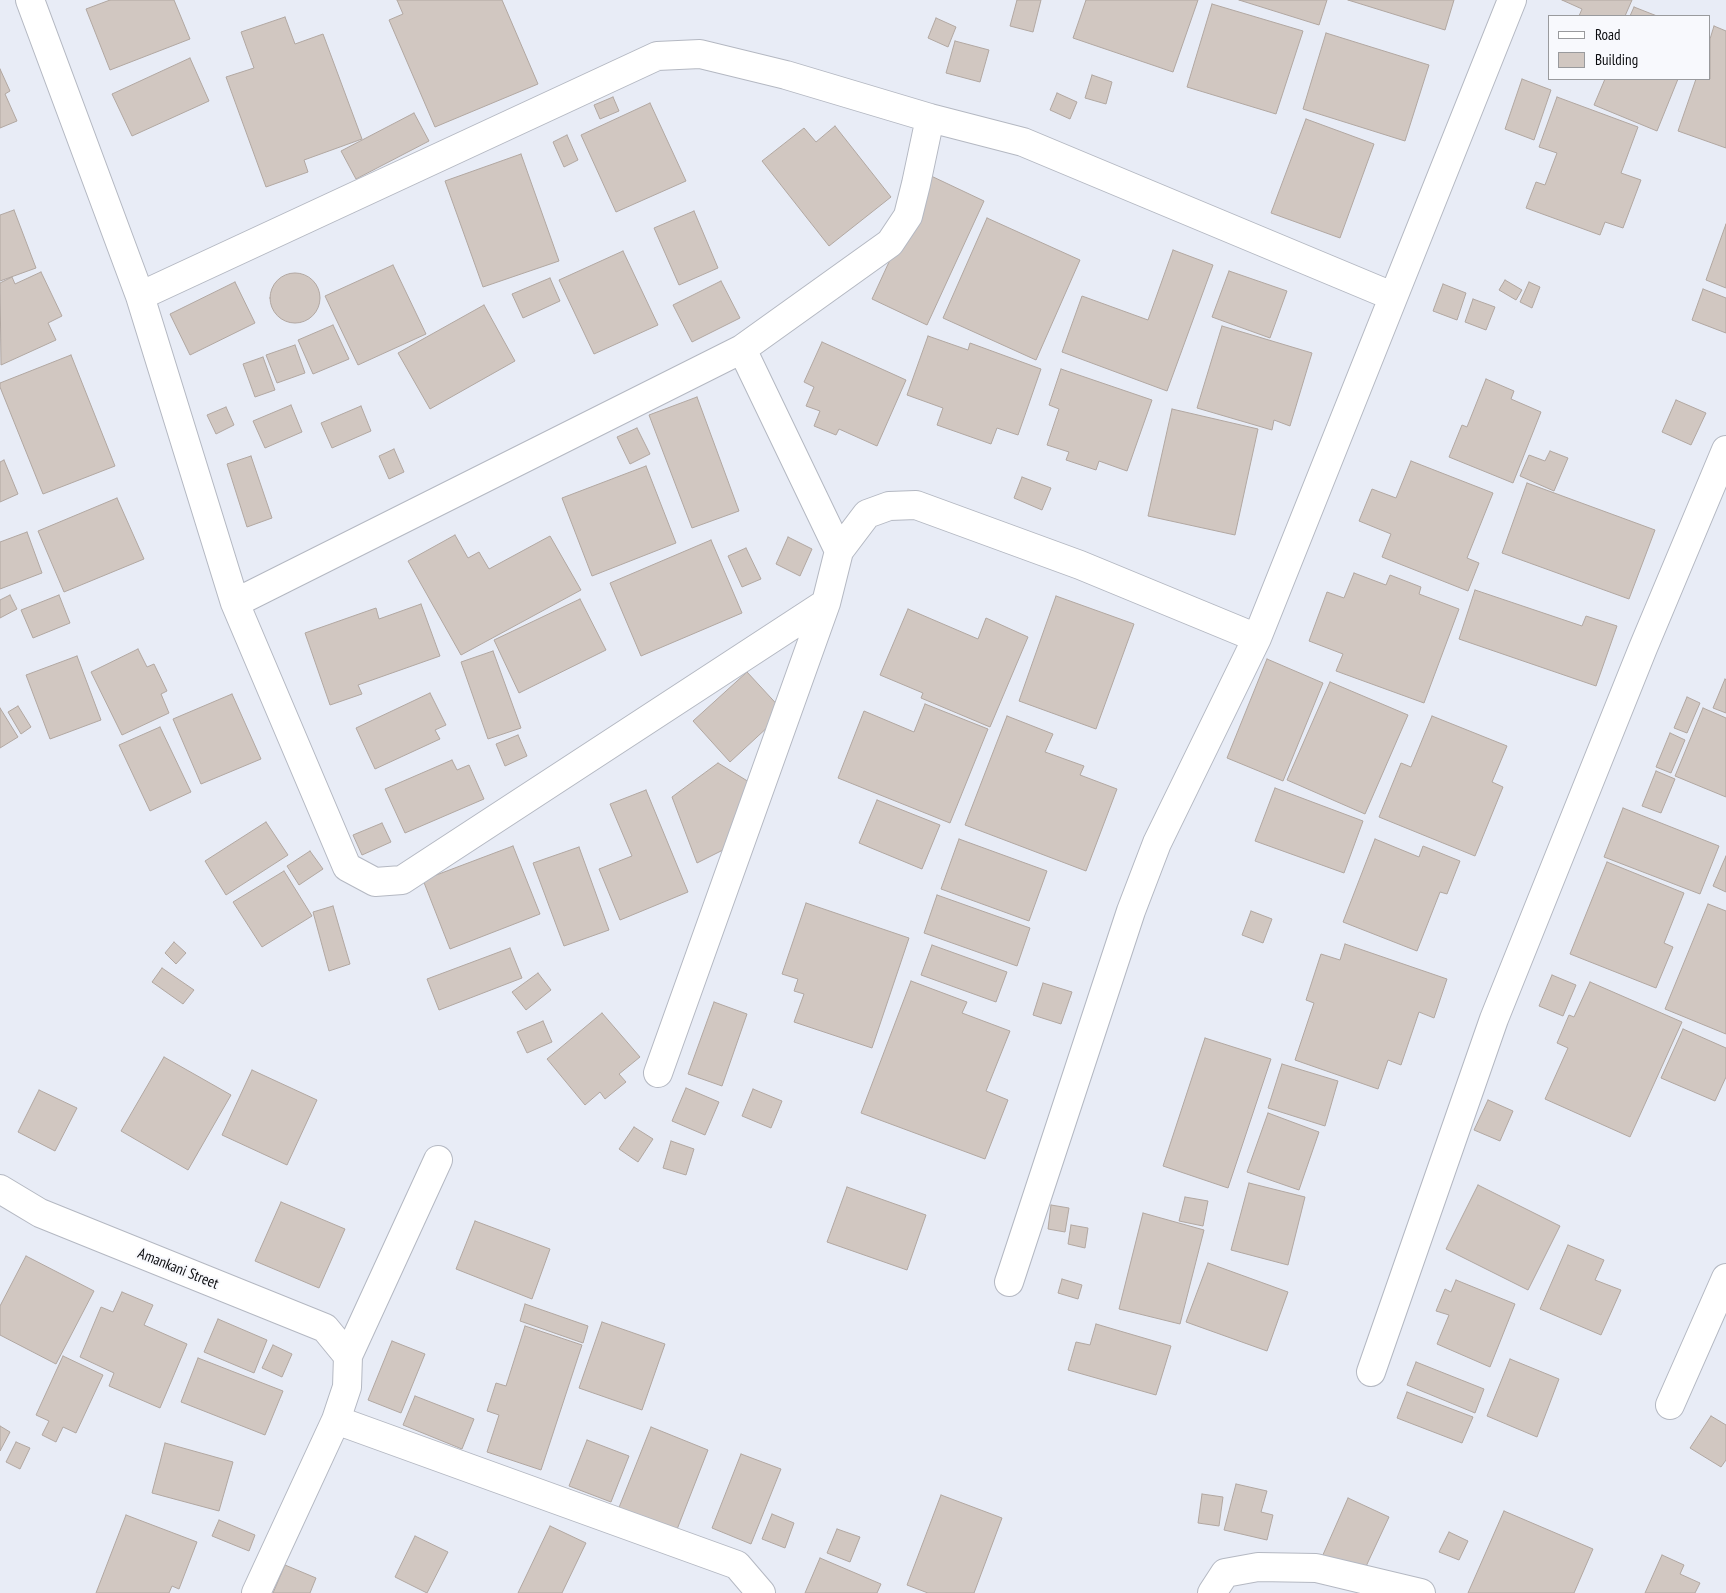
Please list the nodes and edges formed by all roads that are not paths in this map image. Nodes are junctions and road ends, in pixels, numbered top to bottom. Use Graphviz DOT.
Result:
graph roads {
  1 [pos="30,0"];
  2 [pos="1512,0"];
  3 [pos="930,118"];
  4 [pos="140,296"];
  5 [pos="1392,296"];
  6 [pos="742,350"];
  7 [pos="1726,450"];
  8 [pos="839,551"];
  9 [pos="235,603"];
  10 [pos="826,603"];
  11 [pos="1258,638"];
  12 [pos="658,1073"];
  13 [pos="438,1160"];
  14 [pos="0,1189"];
  15 [pos="1726,1278"];
  16 [pos="1009,1282"];
  17 [pos="348,1356"];
  18 [pos="1371,1372"];
  19 [pos="1670,1406"];
  20 [pos="336,1420"];
  21 [pos="256,1593"];
  22 [pos="761,1593"];
  23 [pos="1212,1593"];
  24 [pos="1421,1593"];
  1 -- 4 [label="street"];
  2 -- 5 [label="street"];
  3 -- 4 [label="street"];
  3 -- 5 [label="street"];
  3 -- 6 [label="street"];
  4 -- 9 [label="street"];
  5 -- 11 [label="street"];
  6 -- 8 [label="street"];
  6 -- 9 [label="street"];
  7 -- 18 [label="street"];
  8 -- 10 [label="street"];
  8 -- 11 [label="street"];
  9 -- 10 [label="street"];
  10 -- 12 [label="street"];
  11 -- 16 [label="street"];
  13 -- 17 [label="street"];
  14 -- 17 [label="street, Amankani Street"];
  15 -- 19 [label="street"];
  17 -- 20 [label="street"];
  20 -- 21 [label="street"];
  20 -- 22 [label="street"];
  23 -- 24 [label="street"];
}
